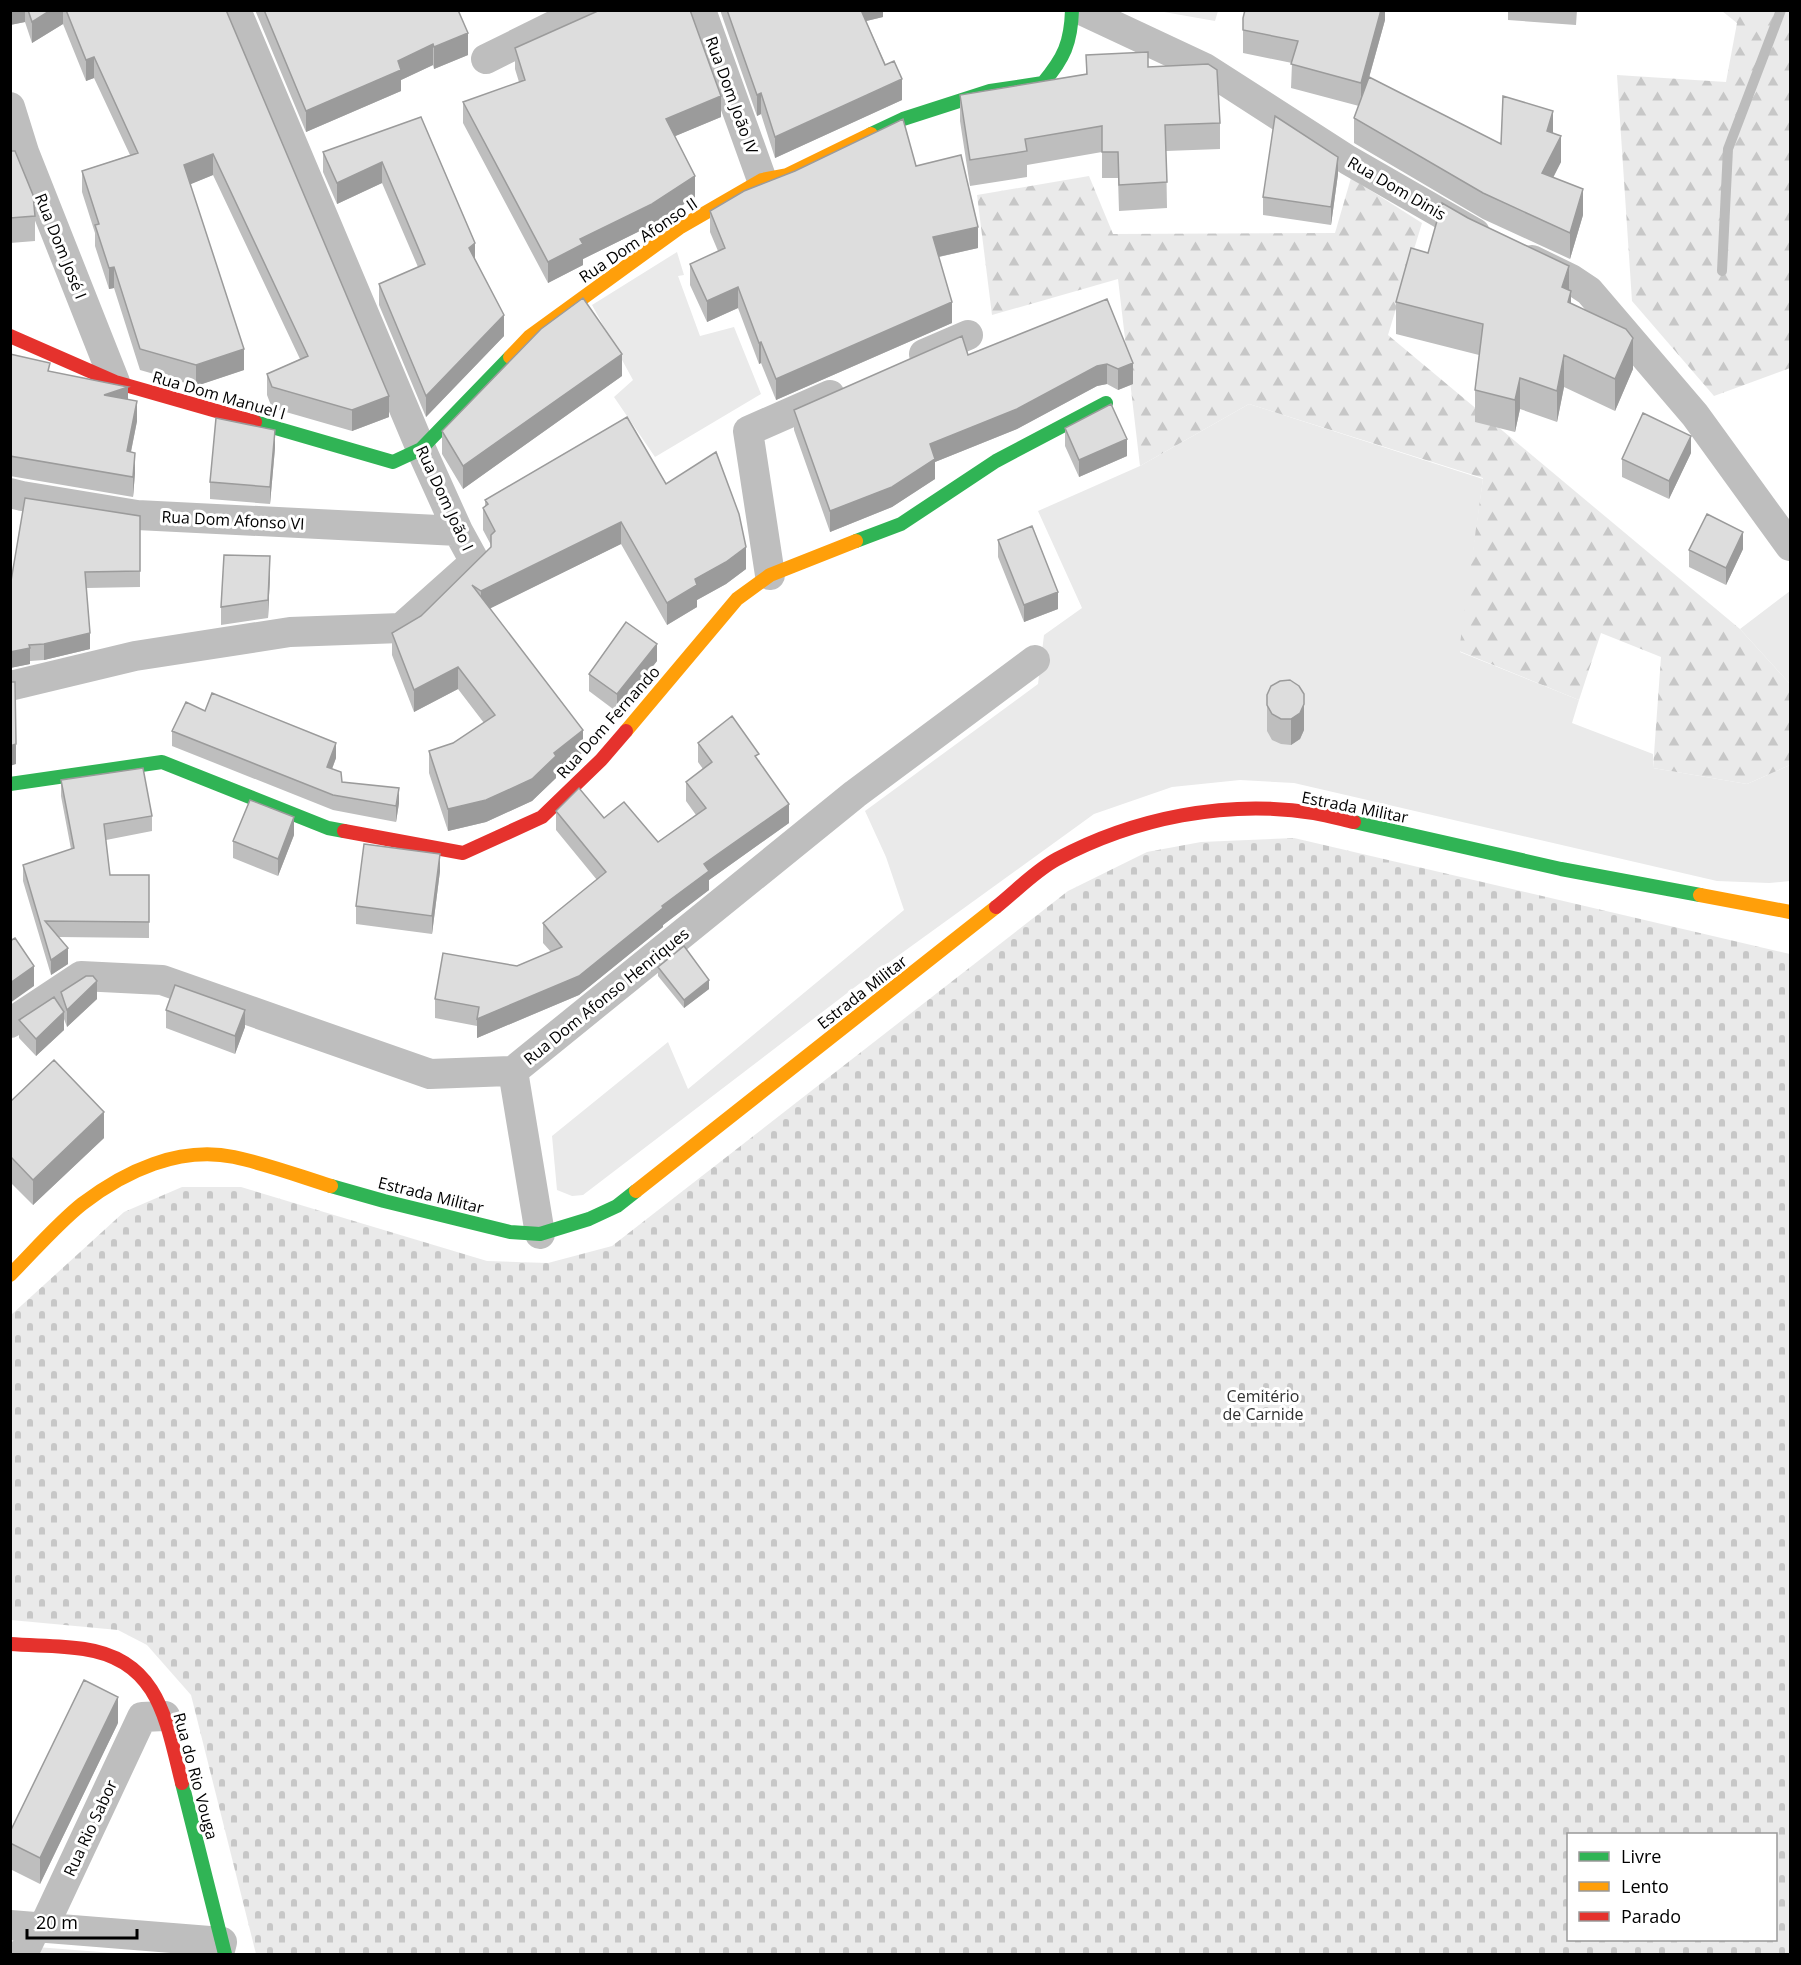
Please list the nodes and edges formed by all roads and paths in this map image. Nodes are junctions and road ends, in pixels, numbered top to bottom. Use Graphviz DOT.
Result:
graph roads {
  1 [pos="236,10"];
  2 [pos="585,10"];
  3 [pos="701,10"];
  4 [pos="1072,10"];
  5 [pos="1081,10"];
  6 [pos="486,59"];
  7 [pos="10,107"];
  8 [pos="17,154"];
  9 [pos="762,180"];
  10 [pos="968,334"];
  11 [pos="10,336"];
  12 [pos="894,367"];
  13 [pos="116,382"];
  14 [pos="853,385"];
  15 [pos="1106,403"];
  16 [pos="421,449"];
  17 [pos="10,493"];
  18 [pos="458,531"];
  19 [pos="1791,546"];
  20 [pos="770,575"];
  21 [pos="1035,660"];
  22 [pos="10,686"];
  23 [pos="10,784"];
  24 [pos="1791,912"];
  25 [pos="10,1023"];
  26 [pos="513,1071"];
  27 [pos="540,1234"];
  28 [pos="10,1275"];
  29 [pos="10,1644"];
  30 [pos="165,1716"];
  31 [pos="23,1926"];
  32 [pos="222,1950"];
  33 [pos="23,1954"];
  1 -- 16 [label="street, Rua Dom João I"];
  2 -- 6 [label="street"];
  3 -- 9 [label="street, Rua Dom João IV"];
  4 -- 9 [label="street, Rua Dom Afonso II"];
  5 -- 19 [label="street, Rua Dom Dinis"];
  7 -- 8 [label="street, Rua Dom José I"];
  8 -- 13 [label="street, Rua Dom José I"];
  9 -- 16 [label="street, Rua Dom Afonso II"];
  10 -- 12 [label="street"];
  11 -- 13 [label="street, Rua Dom Manuel I"];
  13 -- 16 [label="street, Rua Dom Manuel I"];
  14 -- 20 [label="street"];
  15 -- 20 [label="street, Rua Dom Fernando"];
  16 -- 18 [label="street, Rua Dom João I"];
  17 -- 18 [label="street, Rua Dom Afonso VI"];
  18 -- 22 [label="street, Rua Dom João I"];
  20 -- 23 [label="street, Rua Dom Fernando"];
  21 -- 26 [label="street, Rua Dom Afonso Henriques"];
  24 -- 27 [label="street, Estrada Militar"];
  25 -- 26 [label="street, Rua Dom Afonso Henriques"];
  26 -- 27 [label="street"];
  27 -- 28 [label="street, Estrada Militar"];
  29 -- 30 [label="street, Rua do Rio Vouga"];
  30 -- 31 [label="street, Rua Rio Sabor"];
  30 -- 32 [label="street, Rua do Rio Vouga"];
  31 -- 32 [label="street"];
  31 -- 33 [label="street, Rua Rio Sabor"];
}
